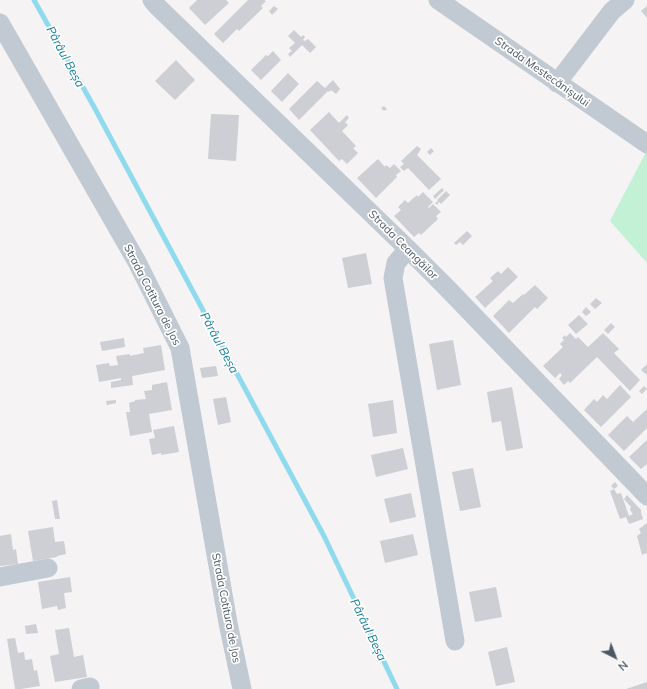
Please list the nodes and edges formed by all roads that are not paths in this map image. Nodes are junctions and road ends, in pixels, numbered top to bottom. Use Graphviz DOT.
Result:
graph roads {
  1 [pos="152,0"];
  2 [pos="438,0"];
  3 [pos="625,0"];
  4 [pos="0,23"];
  5 [pos="557,82"];
  6 [pos="647,144"];
  7 [pos="408,249"];
  8 [pos="647,496"];
  9 [pos="48,568"];
  10 [pos="0,577"];
  11 [pos="455,641"];
  12 [pos="242,689"];
  1 -- 7 [label="street, Strada Ceangăilor"];
  2 -- 5 [label="street, Strada Mestecănișului"];
  3 -- 5 [label="street"];
  4 -- 12 [label="street, Strada Cotitura de Jos"];
  5 -- 6 [label="street, Strada Mestecănișului"];
  7 -- 8 [label="street, Strada Ceangăilor"];
  7 -- 11 [label="street"];
  9 -- 10 [label="street"];
}
